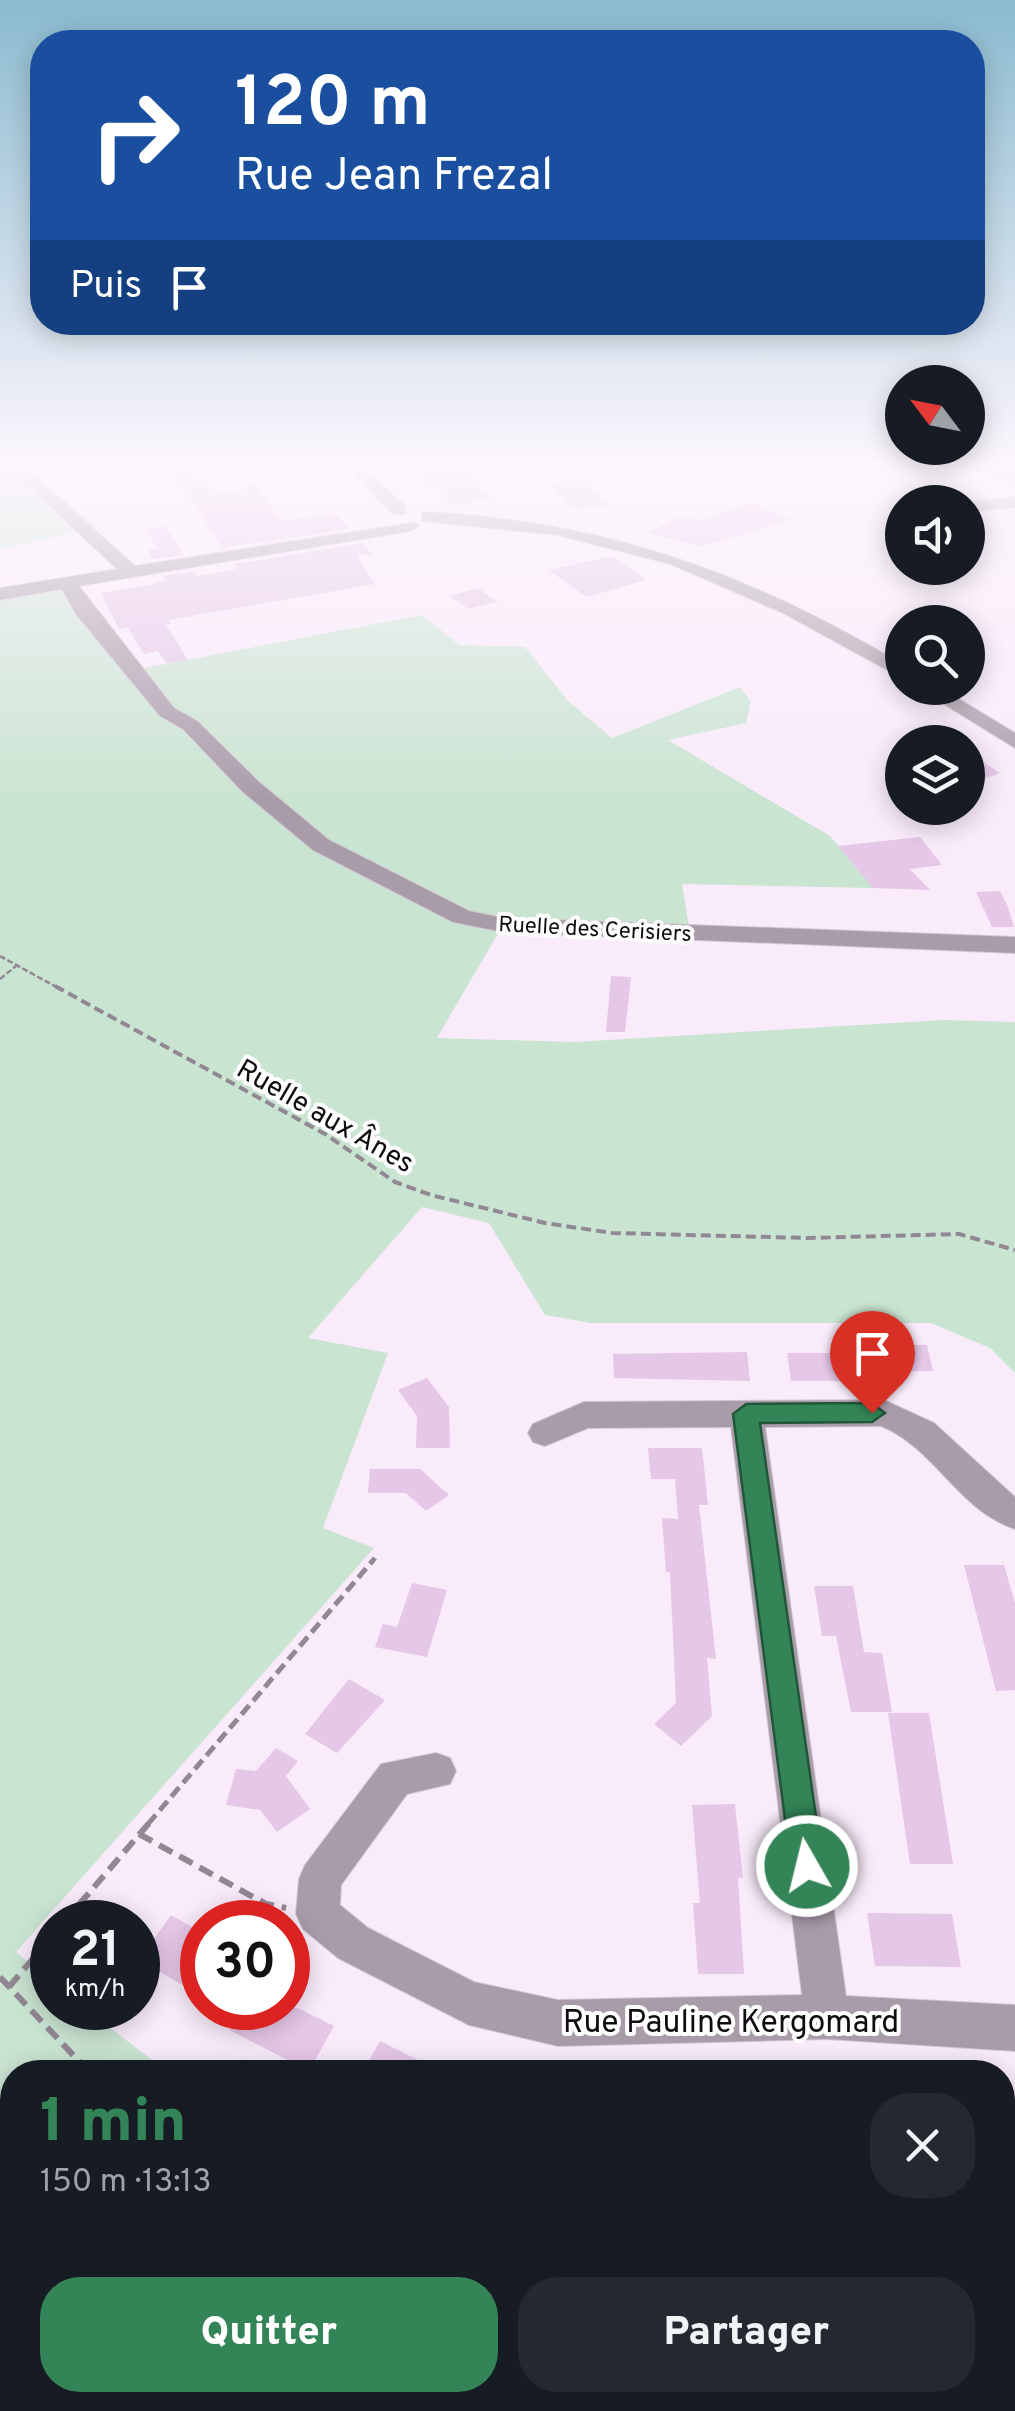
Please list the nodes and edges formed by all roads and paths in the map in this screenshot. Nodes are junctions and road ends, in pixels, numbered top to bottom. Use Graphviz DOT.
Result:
graph roads {
  1 [pos="109,576"];
  2 [pos="724,576"];
  3 [pos="67,582"];
  4 [pos="0,594"];
  5 [pos="885,662"];
  6 [pos="955,705"];
  7 [pos="1015,742"];
  8 [pos="1015,944"];
  9 [pos="0,956"];
  10 [pos="16,966"];
  11 [pos="0,979"];
  12 [pos="1015,1250"];
  13 [pos="746,1414"];
  14 [pos="545,1434"];
  15 [pos="1015,1515"];
  16 [pos="375,1558"];
  17 [pos="436,1771"];
  18 [pos="139,1834"];
  19 [pos="83,1900"];
  20 [pos="318,1914"];
  21 [pos="30,1962"];
  22 [pos="0,1977"];
  23 [pos="9,1987"];
  24 [pos="827,2017"];
  25 [pos="1015,2028"];
  26 [pos="78,2060"];
  1 -- 3 [label="street"];
  2 -- 5 [label="street"];
  3 -- 4 [label="street"];
  3 -- 8 [label="street, Ruelle des Cerisiers"];
  6 -- 7 [label="street"];
  9 -- 10 [label="path, Ruelle aux Ânes"];
  10 -- 11 [label="path"];
  10 -- 12 [label="path, Ruelle aux Ânes"];
  13 -- 14 [label="street"];
  13 -- 15 [label="street"];
  13 -- 24 [label="street"];
  16 -- 18 [label="path"];
  17 -- 20 [label="street"];
  18 -- 19 [label="path"];
  18 -- 20 [label="path"];
  20 -- 24 [label="street, Rue Pauline Kergomard"];
  21 -- 23 [label="path"];
  22 -- 23 [label="path"];
  23 -- 26 [label="path"];
  24 -- 25 [label="street, Rue Pauline Kergomard"];
}
